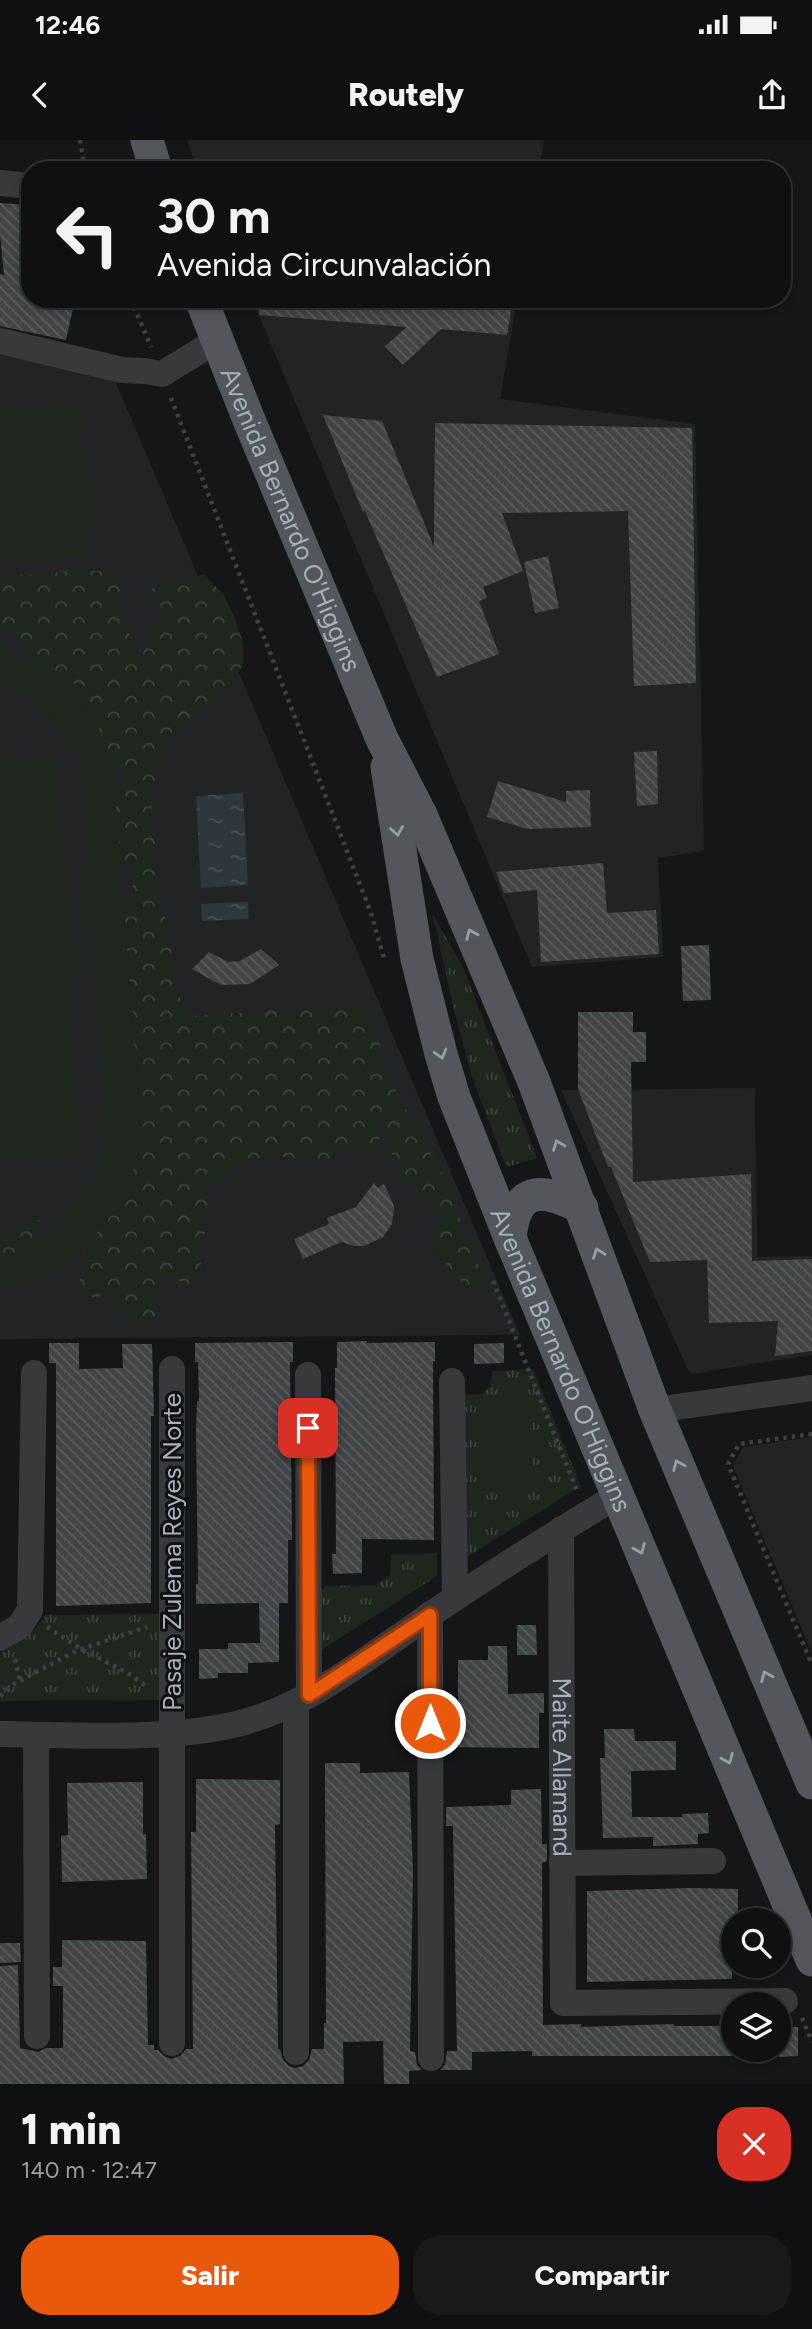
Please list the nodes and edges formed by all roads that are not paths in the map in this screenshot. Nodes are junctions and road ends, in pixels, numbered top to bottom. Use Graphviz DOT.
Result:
graph roads {
  1 [pos="0,183"];
  2 [pos="21,185"];
  3 [pos="204,308"];
  4 [pos="0,341"];
  5 [pos="216,341"];
  6 [pos="382,739"];
  7 [pos="582,1208"];
  8 [pos="510,1238"];
  9 [pos="172,1369"];
  10 [pos="34,1373"];
  11 [pos="308,1375"];
  12 [pos="452,1381"];
  13 [pos="812,1388"];
  14 [pos="655,1410"];
  15 [pos="617,1496"];
  16 [pos="561,1529"];
  17 [pos="455,1598"];
  18 [pos="430,1615"];
  19 [pos="6,1646"];
  20 [pos="302,1699"];
  21 [pos="0,1734"];
  22 [pos="172,1734"];
  23 [pos="36,1735"];
  24 [pos="812,1783"];
  25 [pos="713,1861"];
  26 [pos="562,1863"];
  27 [pos="812,1960"];
  28 [pos="721,2002"];
  29 [pos="37,2036"];
  30 [pos="172,2043"];
  31 [pos="296,2052"];
  32 [pos="431,2058"];
  1 -- 2 [label="street"];
  3 -- 5 [label="main road, Avenida Bernardo O'Higgins"];
  4 -- 5 [label="street"];
  5 -- 6 [label="main road, Avenida Bernardo O'Higgins"];
  7 -- 6 [label="main road, Avenida Bernardo O'Higgins, one-way"];
  6 -- 8 [label="main road, Avenida Bernardo O'Higgins, one-way"];
  7 -- 8 [label="main road"];
  14 -- 7 [label="main road, Avenida Bernardo O'Higgins, one-way"];
  8 -- 15 [label="main road, Avenida Bernardo O'Higgins"];
  9 -- 22 [label="street, Pasaje Zulema Reyes Norte"];
  10 -- 19 [label="street"];
  11 -- 20 [label="street"];
  12 -- 17 [label="street"];
  13 -- 14 [label="street"];
  24 -- 14 [label="main road, Avenida Bernardo O'Higgins, one-way"];
  15 -- 16 [label="street"];
  15 -- 27 [label="main road, Avenida Bernardo O'Higgins, one-way"];
  16 -- 17 [label="street"];
  16 -- 26 [label="street, Maite Allamand"];
  17 -- 18 [label="street"];
  18 -- 20 [label="street"];
  18 -- 32 [label="street"];
  20 -- 22 [label="street"];
  20 -- 31 [label="street"];
  21 -- 23 [label="street"];
  22 -- 23 [label="street"];
  22 -- 30 [label="street, Pasaje Zulema Reyes Norte"];
  23 -- 29 [label="street"];
  25 -- 26 [label="street"];
  26 -- 28 [label="street, Maite Allamand"];
}
